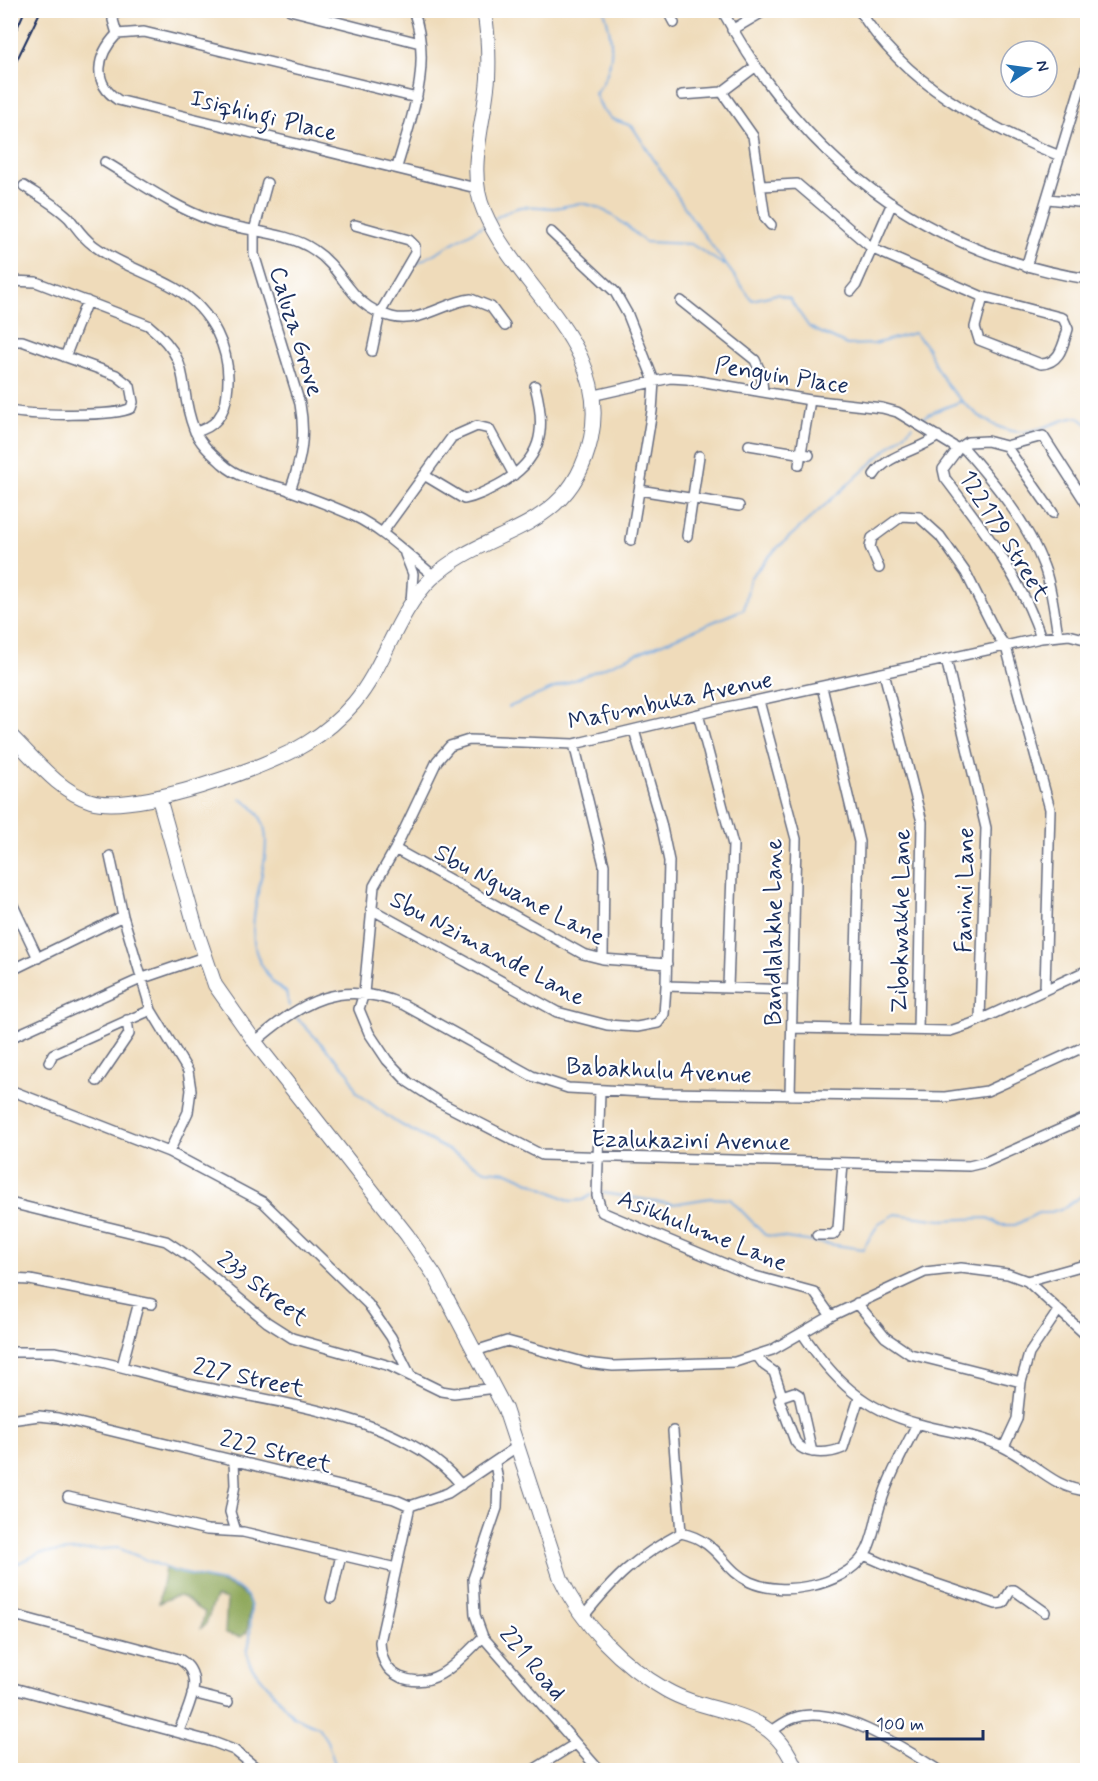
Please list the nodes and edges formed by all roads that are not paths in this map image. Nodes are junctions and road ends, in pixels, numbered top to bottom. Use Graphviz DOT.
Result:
graph roads {
  1 [pos="115,10"];
  2 [pos="290,10"];
  3 [pos="413,10"];
  4 [pos="484,10"];
  5 [pos="667,10"];
  6 [pos="722,10"];
  7 [pos="766,10"];
  8 [pos="858,10"];
  9 [pos="674,23"];
  10 [pos="732,30"];
  11 [pos="117,34"];
  12 [pos="420,43"];
  13 [pos="1088,62"];
  14 [pos="755,67"];
  15 [pos="722,92"];
  16 [pos="682,95"];
  17 [pos="417,98"];
  18 [pos="1060,156"];
  19 [pos="105,162"];
  20 [pos="397,167"];
  21 [pos="267,183"];
  22 [pos="24,186"];
  23 [pos="762,186"];
  24 [pos="476,188"];
  25 [pos="1048,199"];
  26 [pos="892,203"];
  27 [pos="1088,203"];
  28 [pos="355,225"];
  29 [pos="771,225"];
  30 [pos="254,231"];
  31 [pos="551,232"];
  32 [pos="873,249"];
  33 [pos="1026,267"];
  34 [pos="1088,279"];
  35 [pos="10,281"];
  36 [pos="851,291"];
  37 [pos="983,297"];
  38 [pos="87,301"];
  39 [pos="681,301"];
  40 [pos="380,313"];
  41 [pos="505,326"];
  42 [pos="10,341"];
  43 [pos="372,351"];
  44 [pos="65,357"];
  45 [pos="654,381"];
  46 [pos="535,386"];
  47 [pos="763,391"];
  48 [pos="591,396"];
  49 [pos="810,400"];
  50 [pos="10,411"];
  51 [pos="195,432"];
  52 [pos="938,436"];
  53 [pos="749,445"];
  54 [pos="1006,446"];
  55 [pos="960,448"];
  56 [pos="805,454"];
  57 [pos="699,456"];
  58 [pos="799,465"];
  59 [pos="424,475"];
  60 [pos="514,475"];
  61 [pos="873,475"];
  62 [pos="639,490"];
  63 [pos="290,491"];
  64 [pos="693,497"];
  65 [pos="739,506"];
  66 [pos="1088,506"];
  67 [pos="1053,513"];
  68 [pos="381,533"];
  69 [pos="687,536"];
  70 [pos="631,540"];
  71 [pos="404,552"];
  72 [pos="879,568"];
  73 [pos="434,576"];
  74 [pos="411,602"];
  75 [pos="1058,635"];
  76 [pos="1041,638"];
  77 [pos="1088,640"];
  78 [pos="1006,646"];
  79 [pos="946,659"];
  80 [pos="884,672"];
  81 [pos="822,687"];
  82 [pos="759,701"];
  83 [pos="698,714"];
  84 [pos="634,730"];
  85 [pos="10,735"];
  86 [pos="574,744"];
  87 [pos="159,798"];
  88 [pos="395,849"];
  89 [pos="110,856"];
  90 [pos="10,899"];
  91 [pos="371,909"];
  92 [pos="123,916"];
  93 [pos="204,957"];
  94 [pos="38,958"];
  95 [pos="603,959"];
  96 [pos="666,964"];
  97 [pos="1088,970"];
  98 [pos="10,971"];
  99 [pos="143,978"];
  100 [pos="666,986"];
  101 [pos="728,987"];
  102 [pos="1045,989"];
  103 [pos="793,990"];
  104 [pos="364,993"];
  105 [pos="151,1010"];
  106 [pos="980,1019"];
  107 [pos="127,1020"];
  108 [pos="792,1028"];
  109 [pos="854,1030"];
  110 [pos="918,1030"];
  111 [pos="10,1038"];
  112 [pos="255,1042"];
  113 [pos="1088,1045"];
  114 [pos="49,1062"];
  115 [pos="97,1081"];
  116 [pos="10,1090"];
  117 [pos="600,1090"];
  118 [pos="790,1095"];
  119 [pos="1088,1118"];
  120 [pos="169,1152"];
  121 [pos="597,1157"];
  122 [pos="843,1163"];
  123 [pos="10,1203"];
  124 [pos="817,1235"];
  125 [pos="1088,1264"];
  126 [pos="10,1279"];
  127 [pos="1027,1281"];
  128 [pos="139,1302"];
  129 [pos="857,1303"];
  130 [pos="152,1304"];
  131 [pos="1058,1311"];
  132 [pos="831,1316"];
  133 [pos="802,1333"];
  134 [pos="1088,1336"];
  135 [pos="475,1351"];
  136 [pos="10,1352"];
  137 [pos="758,1357"];
  138 [pos="122,1366"];
  139 [pos="410,1375"];
  140 [pos="1021,1382"];
  141 [pos="495,1388"];
  142 [pos="782,1396"];
  143 [pos="859,1398"];
  144 [pos="10,1420"];
  145 [pos="916,1424"];
  146 [pos="673,1431"];
  147 [pos="518,1446"];
  148 [pos="1004,1447"];
  149 [pos="812,1452"];
  150 [pos="234,1461"];
  151 [pos="495,1462"];
  152 [pos="460,1485"];
  153 [pos="1088,1491"];
  154 [pos="68,1497"];
  155 [pos="410,1506"];
  156 [pos="236,1531"];
  157 [pos="681,1533"];
  158 [pos="341,1555"];
  159 [pos="864,1556"];
  160 [pos="396,1568"];
  161 [pos="331,1598"];
  162 [pos="1045,1612"];
  163 [pos="10,1614"];
  164 [pos="582,1617"];
  165 [pos="483,1637"];
  166 [pos="10,1687"];
  167 [pos="192,1693"];
  168 [pos="228,1702"];
  169 [pos="179,1731"];
  170 [pos="770,1732"];
  171 [pos="575,1744"];
  172 [pos="259,1770"];
  173 [pos="533,1770"];
  174 [pos="599,1770"];
  175 [pos="796,1770"];
  176 [pos="938,1770"];
  1 -- 11 [label="street"];
  2 -- 12 [label="street"];
  3 -- 12 [label="street"];
  4 -- 24 [label="street"];
  5 -- 9 [label="street"];
  6 -- 10 [label="street"];
  7 -- 10 [label="street"];
  8 -- 18 [label="street"];
  10 -- 14 [label="street"];
  11 -- 17 [label="street"];
  11 -- 20 [label="street, Isiqhingi Place"];
  12 -- 17 [label="street"];
  13 -- 18 [label="street"];
  14 -- 15 [label="street"];
  14 -- 26 [label="street"];
  15 -- 16 [label="street"];
  15 -- 23 [label="street"];
  17 -- 20 [label="street"];
  18 -- 25 [label="street"];
  19 -- 30 [label="street"];
  20 -- 24 [label="street, Isiqhingi Place"];
  21 -- 30 [label="street, Caluza Grove"];
  22 -- 51 [label="street"];
  23 -- 29 [label="street"];
  23 -- 32 [label="street"];
  24 -- 48 [label="street"];
  25 -- 27 [label="street"];
  25 -- 33 [label="street"];
  26 -- 32 [label="street"];
  26 -- 33 [label="street"];
  28 -- 40 [label="street"];
  30 -- 40 [label="street"];
  30 -- 63 [label="street, Caluza Grove"];
  31 -- 45 [label="street"];
  32 -- 36 [label="street"];
  32 -- 37 [label="street"];
  33 -- 34 [label="street"];
  35 -- 38 [label="street"];
  37 -- 37 [label="street"];
  38 -- 44 [label="street"];
  38 -- 51 [label="street"];
  39 -- 47 [label="street"];
  40 -- 41 [label="street"];
  40 -- 43 [label="street"];
  42 -- 44 [label="street"];
  44 -- 50 [label="street"];
  45 -- 47 [label="street, Penguin Place"];
  45 -- 48 [label="street, Penguin Place"];
  45 -- 62 [label="street"];
  46 -- 60 [label="street"];
  47 -- 49 [label="street, Penguin Place"];
  48 -- 73 [label="street"];
  49 -- 52 [label="street, Penguin Place"];
  49 -- 56 [label="street"];
  51 -- 63 [label="street"];
  52 -- 55 [label="street, Penguin Place"];
  52 -- 61 [label="street"];
  53 -- 56 [label="street"];
  54 -- 55 [label="street, 122179 Street"];
  54 -- 66 [label="street, 122179 Street"];
  54 -- 67 [label="street"];
  55 -- 75 [label="street, Penguin Place"];
  55 -- 76 [label="street, 122179 Street"];
  56 -- 58 [label="street"];
  57 -- 64 [label="street"];
  59 -- 60 [label="street"];
  59 -- 60 [label="street"];
  59 -- 68 [label="street"];
  62 -- 64 [label="street"];
  62 -- 70 [label="street"];
  63 -- 68 [label="street"];
  64 -- 65 [label="street"];
  64 -- 69 [label="street"];
  68 -- 71 [label="street"];
  71 -- 73 [label="street"];
  71 -- 74 [label="street"];
  72 -- 78 [label="street"];
  73 -- 74 [label="street"];
  74 -- 87 [label="street"];
  75 -- 76 [label="street, Mafumbuka Avenue"];
  75 -- 77 [label="street, Mafumbuka Avenue"];
  76 -- 78 [label="street, Mafumbuka Avenue"];
  78 -- 79 [label="street, Mafumbuka Avenue"];
  78 -- 102 [label="street"];
  79 -- 80 [label="street, Mafumbuka Avenue"];
  79 -- 106 [label="street, Fanini Lane"];
  80 -- 81 [label="street, Mafumbuka Avenue"];
  80 -- 110 [label="street, Zibokwakhe Lane"];
  81 -- 82 [label="street, Mafumbuka Avenue"];
  81 -- 109 [label="street"];
  82 -- 83 [label="street, Mafumbuka Avenue"];
  82 -- 103 [label="street, Bandlalakhe Lane"];
  83 -- 84 [label="street, Mafumbuka Avenue"];
  83 -- 101 [label="street"];
  84 -- 86 [label="street, Mafumbuka Avenue"];
  84 -- 96 [label="street"];
  85 -- 87 [label="street"];
  86 -- 88 [label="street, Mafumbuka Avenue"];
  86 -- 95 [label="street"];
  87 -- 93 [label="street"];
  88 -- 91 [label="street, Mafumbuka Avenue"];
  88 -- 95 [label="street, Sbu Ngwane Lane"];
  89 -- 92 [label="street"];
  90 -- 94 [label="street"];
  91 -- 100 [label="street, Sbu Nzimande Lane"];
  91 -- 104 [label="street, Mafumbuka Avenue"];
  92 -- 94 [label="street"];
  92 -- 99 [label="street"];
  93 -- 99 [label="street"];
  93 -- 112 [label="street"];
  94 -- 98 [label="street"];
  95 -- 96 [label="street, Sbu Ngwane Lane"];
  96 -- 100 [label="street"];
  97 -- 102 [label="street"];
  99 -- 105 [label="street"];
  99 -- 111 [label="street"];
  100 -- 101 [label="street"];
  101 -- 103 [label="street"];
  102 -- 106 [label="street"];
  103 -- 108 [label="street, Bandlalakhe Lane"];
  104 -- 112 [label="street, Babakhulu Avenue"];
  104 -- 117 [label="street, Babakhulu Avenue"];
  104 -- 121 [label="street, Ezalukazini Avenue"];
  105 -- 107 [label="street"];
  105 -- 120 [label="street"];
  106 -- 110 [label="street"];
  107 -- 114 [label="street"];
  107 -- 115 [label="street"];
  108 -- 109 [label="street"];
  108 -- 118 [label="street, Bandlalakhe Lane"];
  109 -- 110 [label="street"];
  112 -- 135 [label="street"];
  113 -- 118 [label="street, Babakhulu Avenue"];
  116 -- 120 [label="street"];
  117 -- 118 [label="street, Babakhulu Avenue"];
  117 -- 121 [label="street, Asikhulume Lane"];
  119 -- 122 [label="street, Ezalukazini Avenue"];
  120 -- 139 [label="street"];
  121 -- 122 [label="street, Ezalukazini Avenue"];
  121 -- 132 [label="street, Asikhulume Lane"];
  122 -- 124 [label="street"];
  123 -- 139 [label="street, 233 Street"];
  125 -- 127 [label="street"];
  126 -- 128 [label="street"];
  127 -- 129 [label="street"];
  127 -- 131 [label="street"];
  128 -- 130 [label="street"];
  128 -- 138 [label="street"];
  129 -- 132 [label="street"];
  129 -- 140 [label="street"];
  131 -- 134 [label="street"];
  131 -- 140 [label="street"];
  132 -- 133 [label="street"];
  133 -- 137 [label="street"];
  133 -- 143 [label="street"];
  135 -- 137 [label="street"];
  135 -- 141 [label="street"];
  136 -- 138 [label="street, 227 Street"];
  137 -- 142 [label="street"];
  138 -- 152 [label="street, 227 Street"];
  139 -- 141 [label="street, 233 Street"];
  140 -- 148 [label="street"];
  141 -- 147 [label="street"];
  142 -- 149 [label="street"];
  142 -- 149 [label="street"];
  143 -- 145 [label="street"];
  143 -- 149 [label="street"];
  144 -- 150 [label="street, 222 Street"];
  145 -- 148 [label="street"];
  145 -- 159 [label="street"];
  146 -- 157 [label="street"];
  147 -- 151 [label="street"];
  147 -- 164 [label="street"];
  148 -- 153 [label="street"];
  150 -- 155 [label="street, 222 Street"];
  150 -- 156 [label="street"];
  151 -- 152 [label="street"];
  151 -- 165 [label="street, 221 Road"];
  152 -- 155 [label="street"];
  154 -- 156 [label="street"];
  155 -- 160 [label="street"];
  156 -- 158 [label="street"];
  157 -- 159 [label="street"];
  157 -- 164 [label="street"];
  158 -- 160 [label="street"];
  158 -- 161 [label="street"];
  159 -- 162 [label="street"];
  160 -- 165 [label="street"];
  163 -- 167 [label="street"];
  164 -- 170 [label="street"];
  165 -- 171 [label="street, 221 Road"];
  166 -- 169 [label="street"];
  167 -- 168 [label="street"];
  167 -- 169 [label="street"];
  169 -- 172 [label="street"];
  170 -- 175 [label="street"];
  170 -- 176 [label="street"];
  171 -- 173 [label="street"];
  171 -- 174 [label="street, 221 Road"];
}
